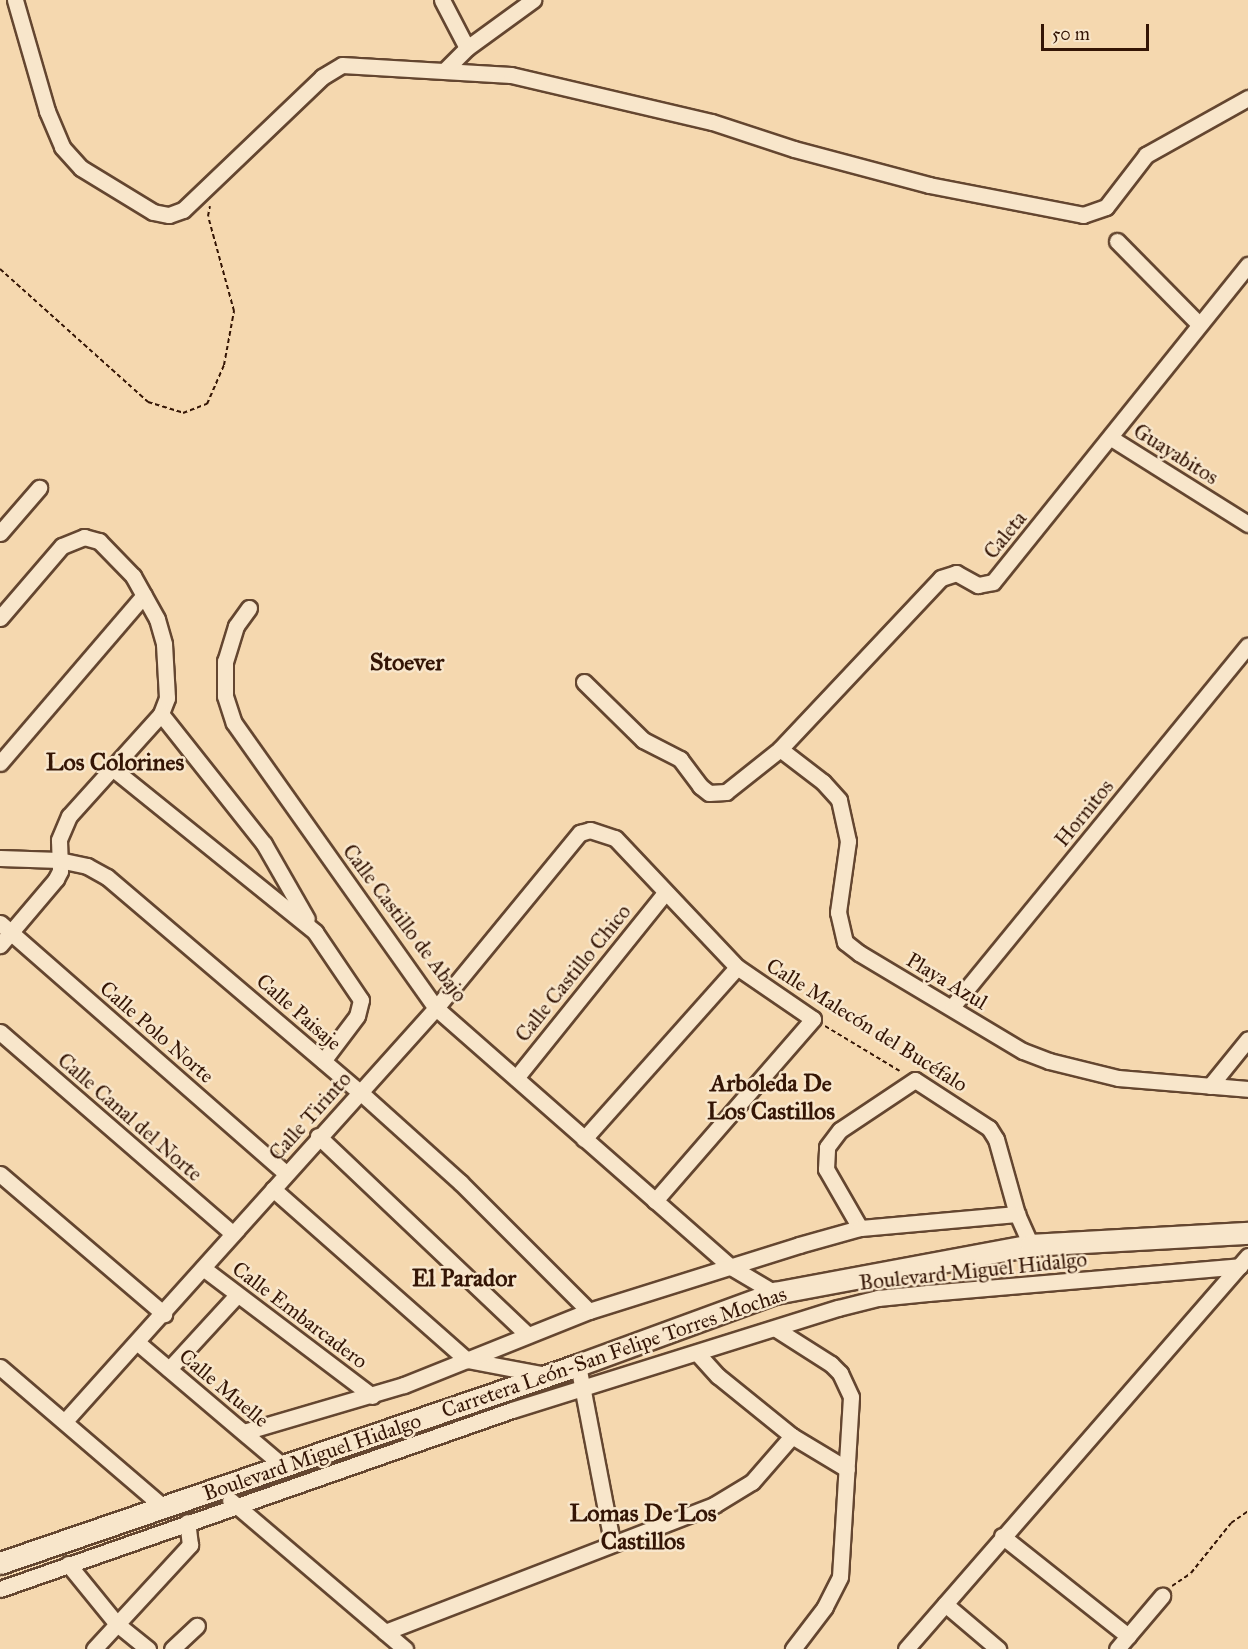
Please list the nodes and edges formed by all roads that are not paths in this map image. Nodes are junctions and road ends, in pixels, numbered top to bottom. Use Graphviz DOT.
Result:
graph roads {
  1 [pos="15,0"];
  2 [pos="442,0"];
  3 [pos="533,0"];
  4 [pos="467,48"];
  5 [pos="447,69"];
  6 [pos="1248,98"];
  7 [pos="1118,241"];
  8 [pos="1248,266"];
  9 [pos="1198,323"];
  10 [pos="1112,438"];
  11 [pos="39,488"];
  12 [pos="1248,524"];
  13 [pos="0,533"];
  14 [pos="144,595"];
  15 [pos="249,608"];
  16 [pos="0,618"];
  17 [pos="1248,646"];
  18 [pos="584,682"];
  19 [pos="161,714"];
  20 [pos="780,748"];
  21 [pos="0,763"];
  22 [pos="112,768"];
  23 [pos="580,834"];
  24 [pos="0,858"];
  25 [pos="54,860"];
  26 [pos="664,894"];
  27 [pos="5,928"];
  28 [pos="313,928"];
  29 [pos="0,945"];
  30 [pos="737,967"];
  31 [pos="952,1007"];
  32 [pos="436,1008"];
  33 [pos="0,1032"];
  34 [pos="1248,1039"];
  35 [pos="323,1061"];
  36 [pos="516,1078"];
  37 [pos="1210,1086"];
  38 [pos="1248,1089"];
  39 [pos="360,1092"];
  40 [pos="318,1136"];
  41 [pos="585,1139"];
  42 [pos="286,1173"];
  43 [pos="0,1174"];
  44 [pos="273,1189"];
  45 [pos="655,1201"];
  46 [pos="1017,1214"];
  47 [pos="860,1228"];
  48 [pos="1248,1233"];
  49 [pos="233,1234"];
  50 [pos="1031,1245"];
  51 [pos="1244,1261"];
  52 [pos="731,1267"];
  53 [pos="203,1268"];
  54 [pos="775,1293"];
  55 [pos="237,1295"];
  56 [pos="589,1311"];
  57 [pos="164,1314"];
  58 [pos="776,1329"];
  59 [pos="527,1334"];
  60 [pos="138,1343"];
  61 [pos="697,1353"];
  62 [pos="467,1360"];
  63 [pos="578,1365"];
  64 [pos="0,1367"];
  65 [pos="169,1369"];
  66 [pos="549,1376"];
  67 [pos="580,1391"];
  68 [pos="372,1396"];
  69 [pos="64,1421"];
  70 [pos="244,1432"];
  71 [pos="792,1436"];
  72 [pos="283,1466"];
  73 [pos="847,1469"];
  74 [pos="214,1487"];
  75 [pos="161,1505"];
  76 [pos="236,1505"];
  77 [pos="187,1522"];
  78 [pos="1002,1536"];
  79 [pos="612,1542"];
  80 [pos="0,1563"];
  81 [pos="68,1564"];
  82 [pos="0,1589"];
  83 [pos="1162,1596"];
  84 [pos="945,1604"];
  85 [pos="117,1624"];
  86 [pos="197,1626"];
  87 [pos="385,1632"];
  88 [pos="1128,1636"];
  89 [pos="795,1646"];
  90 [pos="93,1649"];
  91 [pos="148,1649"];
  92 [pos="172,1649"];
  93 [pos="405,1649"];
  94 [pos="780,1649"];
  95 [pos="906,1649"];
  96 [pos="998,1649"];
  97 [pos="1117,1649"];
  1 -- 5 [label="street"];
  2 -- 4 [label="street"];
  3 -- 4 [label="street"];
  4 -- 5 [label="street"];
  5 -- 6 [label="street"];
  7 -- 9 [label="street"];
  8 -- 9 [label="street, Caleta"];
  9 -- 10 [label="street, Caleta"];
  10 -- 12 [label="street, Guayabitos"];
  10 -- 20 [label="street, Caleta"];
  11 -- 13 [label="street"];
  14 -- 16 [label="street"];
  14 -- 19 [label="street"];
  14 -- 21 [label="street"];
  15 -- 32 [label="street, Calle Castillo de Abajo"];
  17 -- 31 [label="street, Hornitos"];
  18 -- 20 [label="street, Caleta"];
  19 -- 22 [label="street"];
  19 -- 28 [label="street"];
  20 -- 31 [label="street, Playa Azul"];
  22 -- 25 [label="street"];
  22 -- 28 [label="street"];
  23 -- 26 [label="street, Calle Malecón del Bucéfalo"];
  23 -- 32 [label="street, Calle Tirinto"];
  24 -- 25 [label="street, Calle Paisaje"];
  25 -- 27 [label="street"];
  25 -- 35 [label="street, Calle Paisaje"];
  26 -- 30 [label="street, Calle Malecón del Bucéfalo"];
  26 -- 36 [label="street, Calle Castillo Chico"];
  27 -- 29 [label="street"];
  27 -- 42 [label="street, Calle Polo Norte"];
  28 -- 35 [label="street"];
  30 -- 41 [label="street"];
  30 -- 45 [label="street, Calle Malecón del Bucéfalo"];
  31 -- 37 [label="street, Playa Azul"];
  32 -- 36 [label="street, Calle Castillo de Abajo"];
  32 -- 39 [label="street, Calle Tirinto"];
  33 -- 49 [label="street, Calle Canal del Norte"];
  34 -- 37 [label="street"];
  35 -- 39 [label="street, Calle Paisaje"];
  36 -- 41 [label="street, Calle Castillo de Abajo"];
  37 -- 38 [label="street, Playa Azul"];
  39 -- 40 [label="street, Calle Tirinto"];
  39 -- 56 [label="street, Calle Paisaje"];
  40 -- 42 [label="street, Calle Tirinto"];
  40 -- 59 [label="street"];
  41 -- 45 [label="street, Calle Castillo de Abajo"];
  42 -- 44 [label="street, Calle Tirinto"];
  43 -- 57 [label="street"];
  44 -- 49 [label="street, Calle Tirinto"];
  44 -- 62 [label="street"];
  45 -- 52 [label="street, Calle Castillo de Abajo"];
  46 -- 47 [label="street"];
  46 -- 47 [label="street, Calle Malecón del Bucéfalo"];
  46 -- 50 [label="street, Calle Malecón del Bucéfalo"];
  47 -- 52 [label="street"];
  48 -- 50 [label="main road, Carretera León-San Felipe Torres Mochas"];
  49 -- 53 [label="street, Calle Tirinto"];
  50 -- 54 [label="main road, Carretera León-San Felipe Torres Mochas"];
  51 -- 58 [label="street, Boulevard Miguel Hidalgo"];
  51 -- 78 [label="street"];
  52 -- 54 [label="street, Calle Castillo de Abajo"];
  52 -- 56 [label="street"];
  53 -- 55 [label="street, Calle Embarcadero"];
  53 -- 57 [label="street, Calle Tirinto"];
  54 -- 63 [label="main road, Carretera León-San Felipe Torres Mochas"];
  55 -- 65 [label="street"];
  55 -- 68 [label="street, Calle Embarcadero"];
  56 -- 59 [label="street"];
  57 -- 60 [label="street, Calle Tirinto"];
  58 -- 61 [label="street, Boulevard Miguel Hidalgo"];
  58 -- 73 [label="street"];
  59 -- 62 [label="street"];
  60 -- 65 [label="street, Calle Muelle"];
  60 -- 69 [label="street, Calle Tirinto"];
  61 -- 67 [label="street, Boulevard Miguel Hidalgo"];
  61 -- 71 [label="street"];
  62 -- 66 [label="street"];
  62 -- 68 [label="street"];
  63 -- 66 [label="main road, Carretera León-San Felipe Torres Mochas"];
  63 -- 67 [label="street"];
  64 -- 69 [label="street"];
  65 -- 70 [label="street, Calle Muelle"];
  66 -- 72 [label="main road, Carretera León-San Felipe Torres Mochas"];
  67 -- 76 [label="street, Boulevard Miguel Hidalgo"];
  67 -- 79 [label="street"];
  68 -- 70 [label="street"];
  69 -- 75 [label="street"];
  70 -- 72 [label="street, Calle Muelle"];
  71 -- 73 [label="street"];
  71 -- 79 [label="street"];
  72 -- 74 [label="main road, Carretera León-San Felipe Torres Mochas"];
  73 -- 89 [label="street"];
  74 -- 75 [label="main road, Carretera León-San Felipe Torres Mochas"];
  74 -- 76 [label="street"];
  75 -- 80 [label="main road, Carretera León-San Felipe Torres Mochas"];
  76 -- 77 [label="street, Boulevard Miguel Hidalgo"];
  76 -- 87 [label="street"];
  77 -- 81 [label="street, Boulevard Miguel Hidalgo"];
  77 -- 85 [label="street"];
  78 -- 84 [label="street"];
  78 -- 88 [label="street"];
  79 -- 87 [label="street"];
  81 -- 82 [label="street, Boulevard Miguel Hidalgo"];
  81 -- 85 [label="street"];
  83 -- 88 [label="street"];
  84 -- 95 [label="street"];
  84 -- 96 [label="street"];
  85 -- 90 [label="street"];
  85 -- 91 [label="street"];
  86 -- 92 [label="street"];
  87 -- 93 [label="street"];
  88 -- 97 [label="street"];
  89 -- 94 [label="street"];
}
